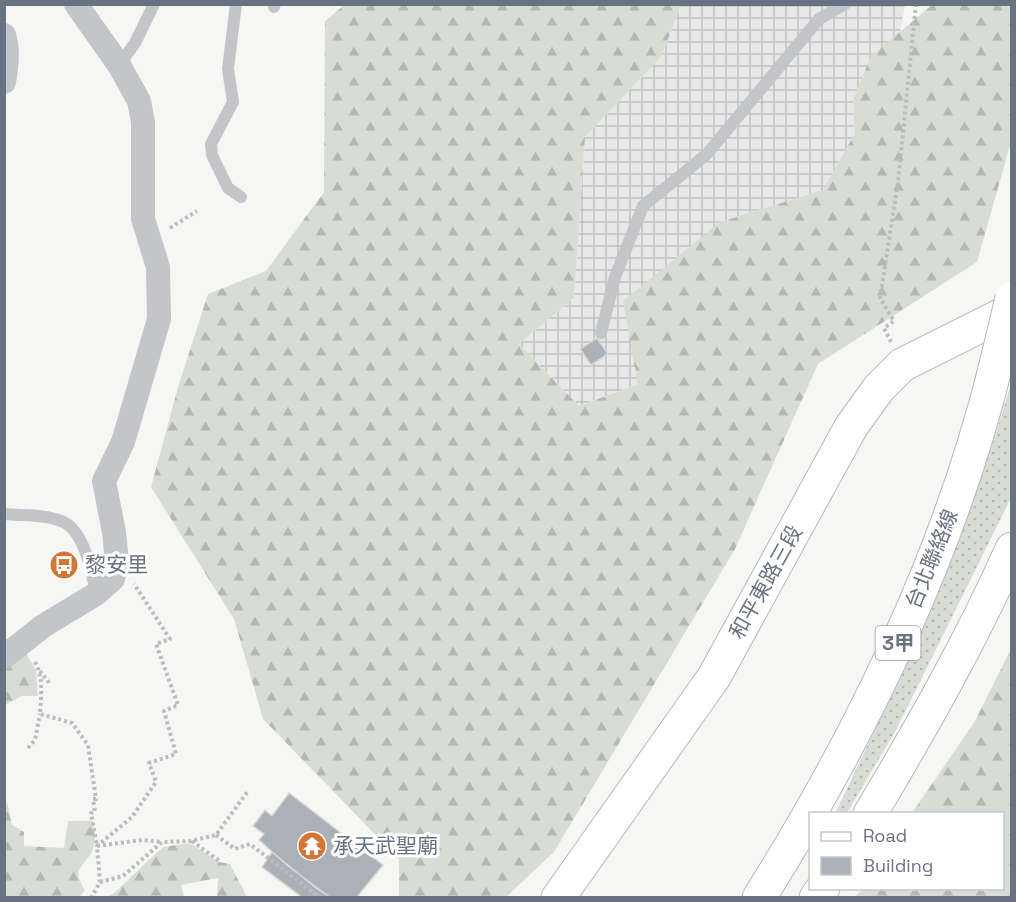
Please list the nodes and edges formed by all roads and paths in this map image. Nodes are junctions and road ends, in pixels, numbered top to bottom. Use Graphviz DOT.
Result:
graph roads {
  1 [pos="76,4"];
  2 [pos="154,4"];
  3 [pos="236,4"];
  4 [pos="845,4"];
  5 [pos="916,4"];
  6 [pos="4,35"];
  7 [pos="119,65"];
  8 [pos="4,82"];
  9 [pos="241,197"];
  10 [pos="1011,298"];
  11 [pos="1011,310"];
  12 [pos="601,333"];
  13 [pos="891,342"];
  14 [pos="4,514"];
  15 [pos="1011,549"];
  16 [pos="104,586"];
  17 [pos="24,643"];
  18 [pos="4,657"];
  19 [pos="40,670"];
  20 [pos="50,684"];
  21 [pos="40,714"];
  22 [pos="28,748"];
  23 [pos="248,791"];
  24 [pos="810,812"];
  25 [pos="871,812"];
  26 [pos="809,813"];
  27 [pos="216,835"];
  28 [pos="191,841"];
  29 [pos="162,842"];
  30 [pos="97,846"];
  31 [pos="221,862"];
  32 [pos="100,882"];
  33 [pos="91,897"];
  34 [pos="320,897"];
  35 [pos="558,897"];
  36 [pos="759,897"];
  1 -- 7 [label="street"];
  2 -- 7 [label="lane"];
  3 -- 9 [label="lane"];
  4 -- 12 [label="lane"];
  5 -- 13 [label="path"];
  6 -- 8 [label="street"];
  7 -- 16 [label="street"];
  10 -- 24 [label="main road, 台北聯絡線 / 3甲, bridge"];
  11 -- 35 [label="main road, 和平東路三段"];
  14 -- 16 [label="lane"];
  15 -- 25 [label="main road"];
  16 -- 17 [label="street"];
  16 -- 30 [label="path"];
  17 -- 18 [label="street"];
  17 -- 19 [label="path"];
  19 -- 20 [label="path"];
  19 -- 21 [label="path"];
  21 -- 22 [label="path"];
  21 -- 30 [label="path"];
  23 -- 27 [label="path"];
  26 -- 36 [label="main road, 台北聯絡線 / 3甲, bridge"];
  27 -- 28 [label="path"];
  27 -- 34 [label="path"];
  28 -- 29 [label="path"];
  28 -- 31 [label="path"];
  29 -- 30 [label="path"];
  29 -- 32 [label="path"];
  30 -- 32 [label="path"];
  32 -- 33 [label="path"];
}
